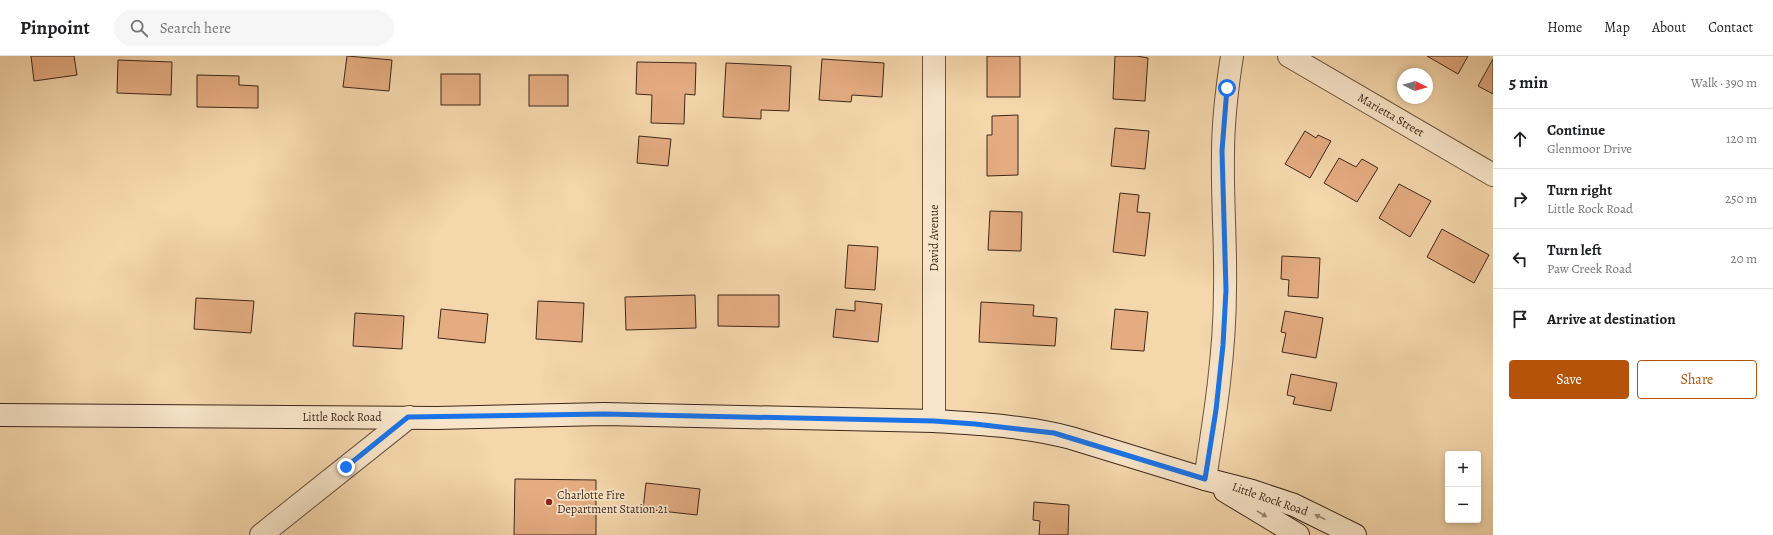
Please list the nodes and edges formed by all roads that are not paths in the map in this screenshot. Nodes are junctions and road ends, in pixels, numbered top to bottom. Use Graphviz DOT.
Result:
graph roads {
  1 [pos="934,56"];
  2 [pos="1232,56"];
  3 [pos="1289,56"];
  4 [pos="1493,175"];
  5 [pos="0,415"];
  6 [pos="408,417"];
  7 [pos="934,421"];
  8 [pos="1205,479"];
  9 [pos="261,535"];
  10 [pos="1298,535"];
  11 [pos="1355,535"];
  1 -- 7 [label="main road, David Avenue"];
  2 -- 8 [label="main road"];
  3 -- 4 [label="main road, Marietta Street"];
  5 -- 6 [label="main road, Little Rock Road"];
  6 -- 7 [label="main road, Little Rock Road"];
  6 -- 9 [label="main road"];
  7 -- 8 [label="main road, Little Rock Road"];
  8 -- 10 [label="main road, Little Rock Road, one-way"];
  11 -- 8 [label="main road, Little Rock Road, one-way"];
}
